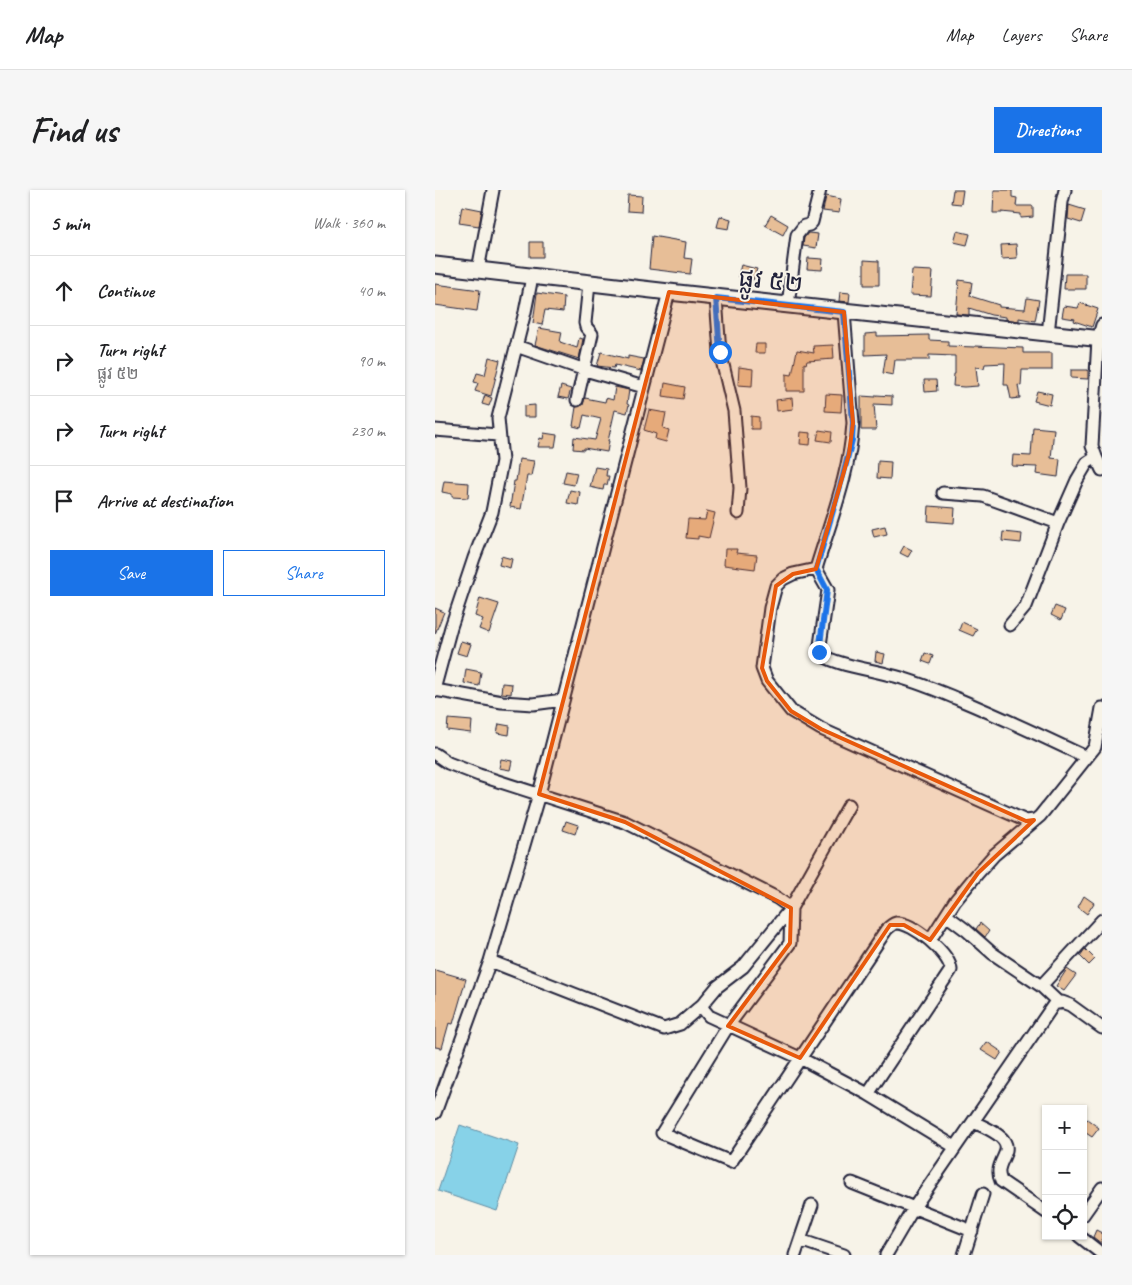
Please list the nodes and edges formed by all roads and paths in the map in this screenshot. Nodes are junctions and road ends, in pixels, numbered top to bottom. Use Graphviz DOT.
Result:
graph roads {
  1 [pos="493,190"];
  2 [pos="820,190"];
  3 [pos="1065,190"];
  4 [pos="435,265"];
  5 [pos="478,270"];
  6 [pos="532,277"];
  7 [pos="589,284"];
  8 [pos="669,292"];
  9 [pos="716,298"];
  10 [pos="788,305"];
  11 [pos="844,312"];
  12 [pos="1047,334"];
  13 [pos="1101,334"];
  14 [pos="517,346"];
  15 [pos="585,370"];
  16 [pos="644,387"];
  17 [pos="577,400"];
  18 [pos="435,430"];
  19 [pos="498,435"];
  20 [pos="1096,457"];
  21 [pos="1102,470"];
  22 [pos="943,493"];
  23 [pos="739,513"];
  24 [pos="1058,523"];
  25 [pos="816,569"];
  26 [pos="1010,625"];
  27 [pos="435,686"];
  28 [pos="435,690"];
  29 [pos="563,700"];
  30 [pos="1102,708"];
  31 [pos="435,754"];
  32 [pos="1086,757"];
  33 [pos="539,794"];
  34 [pos="849,804"];
  35 [pos="1034,820"];
  36 [pos="791,908"];
  37 [pos="946,915"];
  38 [pos="1102,920"];
  39 [pos="930,940"];
  40 [pos="490,961"];
  41 [pos="1041,986"];
  42 [pos="1059,1003"];
  43 [pos="702,1005"];
  44 [pos="729,1026"];
  45 [pos="1102,1028"];
  46 [pos="800,1058"];
  47 [pos="868,1094"];
  48 [pos="435,1113"];
  49 [pos="973,1122"];
  50 [pos="955,1147"];
  51 [pos="852,1184"];
  52 [pos="1102,1188"];
  53 [pos="983,1194"];
  54 [pos="812,1205"];
  55 [pos="913,1209"];
  56 [pos="1042,1209"];
  57 [pos="1087,1209"];
  58 [pos="972,1231"];
  59 [pos="800,1240"];
  60 [pos="1084,1240"];
  61 [pos="1102,1254"];
  62 [pos="795,1255"];
  63 [pos="844,1255"];
  64 [pos="886,1255"];
  65 [pos="964,1255"];
  1 -- 5 [label="street"];
  2 -- 10 [label="street"];
  3 -- 12 [label="street"];
  4 -- 5 [label="street, ផ្លូវ ៥២"];
  5 -- 6 [label="street, ផ្លូវ ៥២"];
  6 -- 7 [label="street, ផ្លូវ ៥២"];
  6 -- 14 [label="street"];
  7 -- 8 [label="street, ផ្លូវ ៥២"];
  7 -- 15 [label="street"];
  8 -- 9 [label="street, ផ្លូវ ៥២"];
  8 -- 16 [label="street"];
  9 -- 10 [label="street, ផ្លូវ ៥២"];
  9 -- 23 [label="street"];
  10 -- 11 [label="street, ផ្លូវ ៥២"];
  11 -- 12 [label="street, ផ្លូវ ៥២"];
  11 -- 25 [label="street"];
  12 -- 13 [label="street, ផ្លូវ ៥២"];
  13 -- 20 [label="street"];
  14 -- 15 [label="street"];
  14 -- 19 [label="street"];
  15 -- 16 [label="street"];
  15 -- 17 [label="street"];
  16 -- 29 [label="street"];
  18 -- 19 [label="street"];
  19 -- 27 [label="street"];
  20 -- 21 [label="street"];
  20 -- 24 [label="street"];
  22 -- 24 [label="street"];
  24 -- 26 [label="street"];
  25 -- 32 [label="street"];
  25 -- 35 [label="street"];
  28 -- 29 [label="street"];
  29 -- 33 [label="street"];
  30 -- 32 [label="street"];
  31 -- 33 [label="street"];
  32 -- 35 [label="street"];
  33 -- 36 [label="street"];
  33 -- 40 [label="street"];
  34 -- 36 [label="street"];
  35 -- 37 [label="street"];
  36 -- 43 [label="street"];
  36 -- 44 [label="street"];
  37 -- 39 [label="street"];
  37 -- 41 [label="street"];
  38 -- 41 [label="street"];
  39 -- 46 [label="street"];
  39 -- 47 [label="street"];
  40 -- 43 [label="street"];
  40 -- 48 [label="street"];
  41 -- 42 [label="street"];
  42 -- 45 [label="street"];
  42 -- 49 [label="street"];
  43 -- 44 [label="street"];
  44 -- 46 [label="street"];
  44 -- 46 [label="street"];
  46 -- 47 [label="street"];
  47 -- 50 [label="street"];
  49 -- 50 [label="street"];
  49 -- 56 [label="street"];
  50 -- 55 [label="street"];
  51 -- 55 [label="street"];
  52 -- 57 [label="street"];
  53 -- 58 [label="street"];
  54 -- 59 [label="street"];
  55 -- 58 [label="street"];
  55 -- 64 [label="street"];
  58 -- 65 [label="street"];
  59 -- 62 [label="street"];
  59 -- 63 [label="street"];
  60 -- 61 [label="street"];
}
